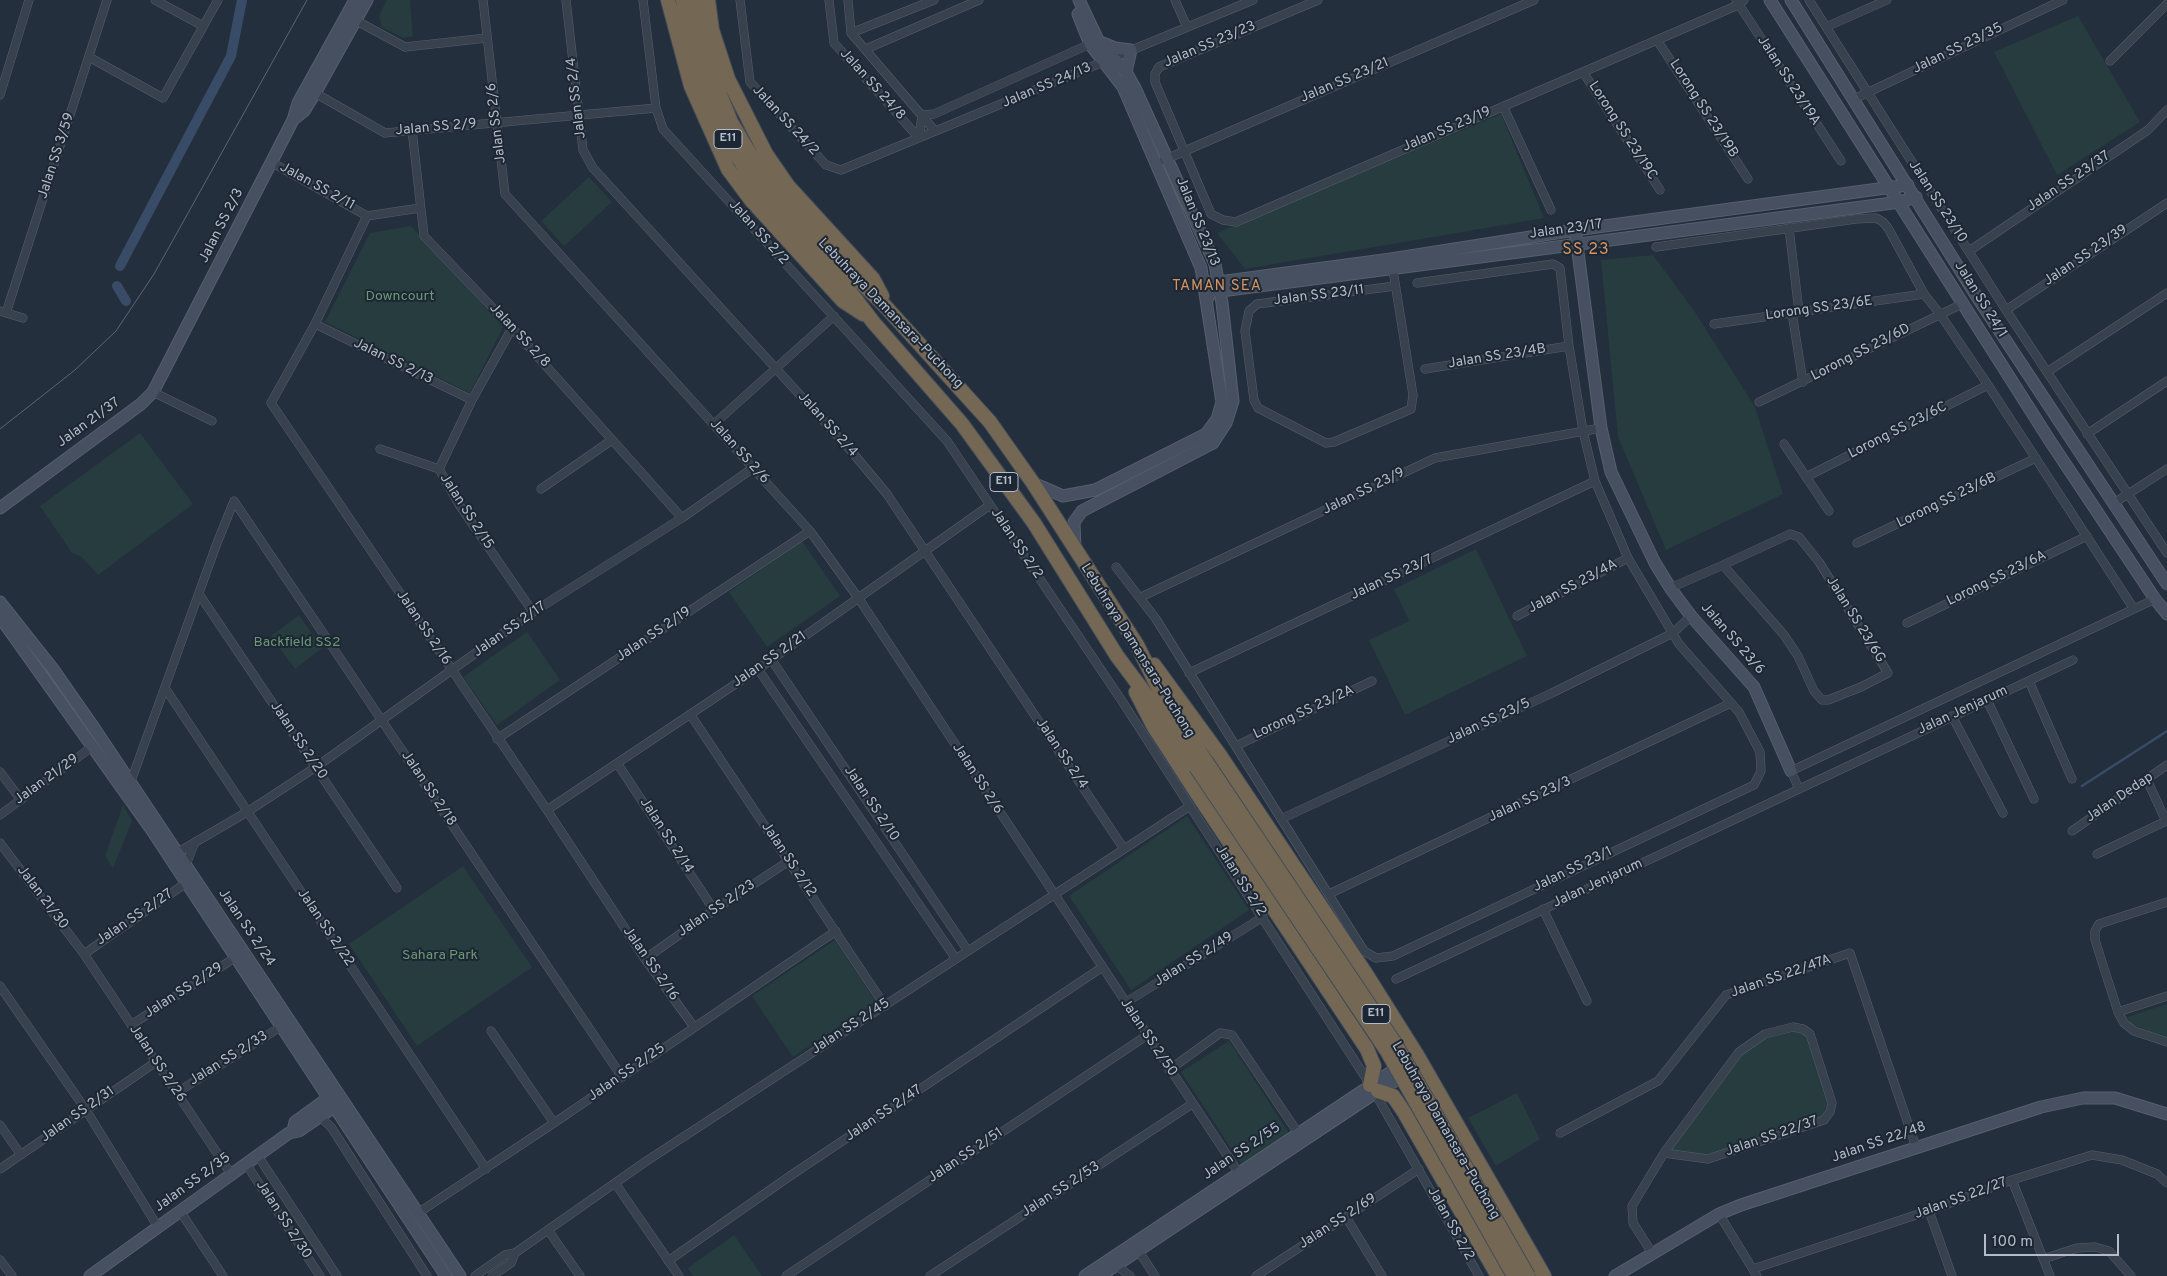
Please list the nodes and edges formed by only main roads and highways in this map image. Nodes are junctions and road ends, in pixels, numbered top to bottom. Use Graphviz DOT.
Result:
graph roads {
  1 [pos="668,0"];
  2 [pos="683,0"];
  3 [pos="696,0"];
  4 [pos="708,0"];
  5 [pos="821,251"];
  6 [pos="885,306"];
  7 [pos="873,322"];
  8 [pos="1137,645"];
  9 [pos="1117,656"];
  10 [pos="1201,765"];
  11 [pos="1404,1035"];
  12 [pos="1373,1059"];
  13 [pos="1435,1085"];
  14 [pos="1404,1112"];
  15 [pos="1498,1276"];
  16 [pos="1514,1276"];
  17 [pos="1528,1276"];
  18 [pos="1544,1276"];
  1 -- 7 [label="highway"];
  2 -- 5 [label="highway, Lebuhraya Damansara–Puchong / E11"];
  3 -- 5 [label="highway, Lebuhraya Damansara–Puchong / E11"];
  4 -- 6 [label="highway"];
  5 -- 6 [label="highway, Lebuhraya Damansara–Puchong / E11"];
  5 -- 7 [label="highway, Lebuhraya Damansara–Puchong / E11"];
  6 -- 8 [label="highway, Lebuhraya Damansara–Puchong / E11"];
  7 -- 9 [label="highway, Lebuhraya Damansara–Puchong / E11"];
  8 -- 10 [label="highway, Lebuhraya Damansara–Puchong / E11"];
  8 -- 11 [label="highway"];
  9 -- 10 [label="highway, Lebuhraya Damansara–Puchong / E11"];
  9 -- 12 [label="highway"];
  10 -- 16 [label="highway, Lebuhraya Damansara–Puchong / E11, bridge"];
  10 -- 17 [label="highway, Lebuhraya Damansara–Puchong / E11, bridge"];
  11 -- 12 [label="highway"];
  11 -- 13 [label="highway"];
  12 -- 14 [label="highway"];
  13 -- 14 [label="highway"];
  13 -- 18 [label="highway"];
  14 -- 15 [label="highway"];
}
